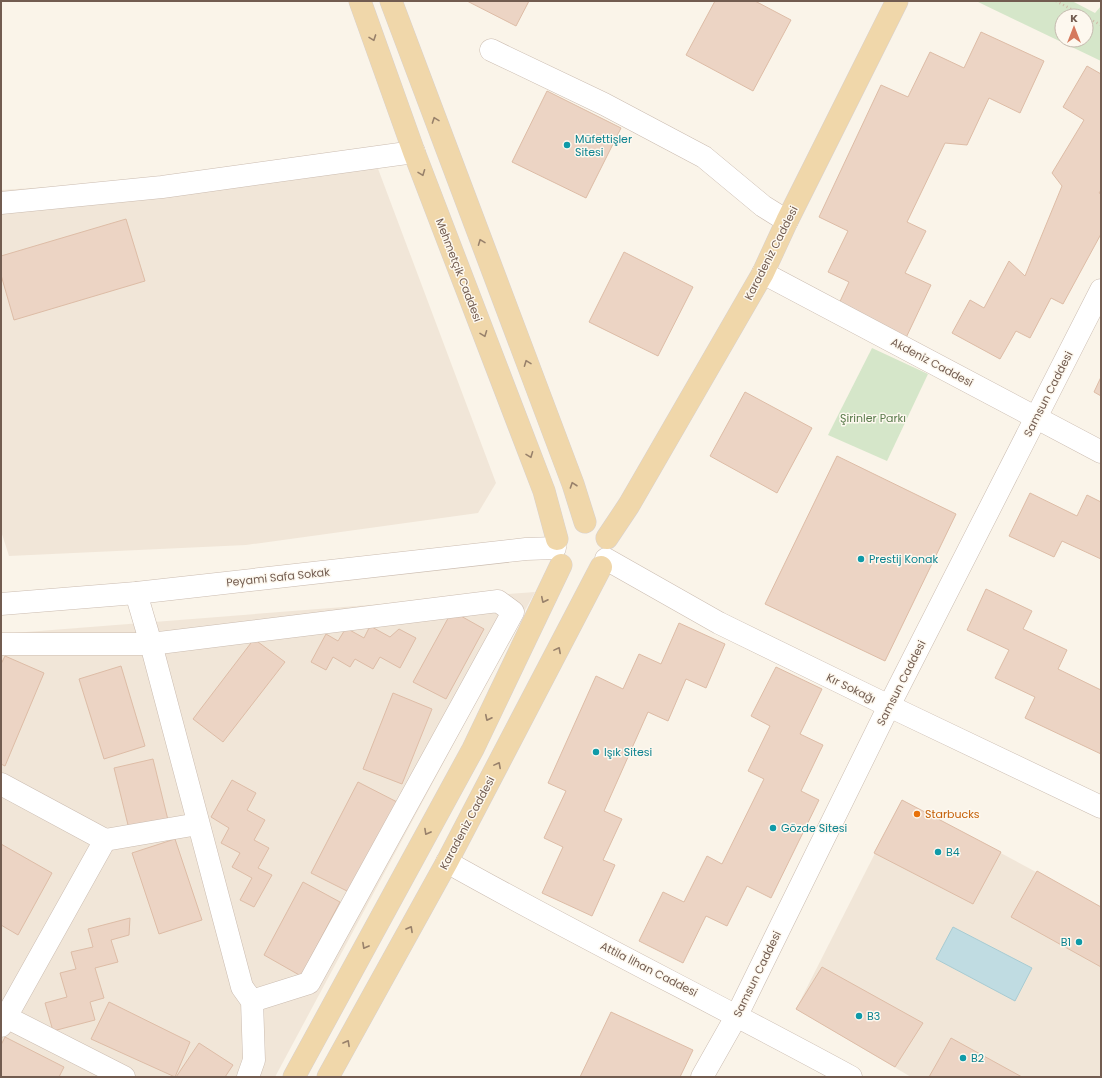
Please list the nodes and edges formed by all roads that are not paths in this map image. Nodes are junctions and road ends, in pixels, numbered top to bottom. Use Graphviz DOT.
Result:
graph roads {
  1 [pos="360,1"];
  2 [pos="391,1"];
  3 [pos="898,1"];
  4 [pos="491,50"];
  5 [pos="414,152"];
  6 [pos="1,202"];
  7 [pos="787,221"];
  8 [pos="763,273"];
  9 [pos="1101,290"];
  10 [pos="1036,418"];
  11 [pos="1101,452"];
  12 [pos="586,522"];
  13 [pos="558,551"];
  14 [pos="605,555"];
  15 [pos="136,593"];
  16 [pos="1,604"];
  17 [pos="1,644"];
  18 [pos="151,644"];
  19 [pos="889,706"];
  20 [pos="1,784"];
  21 [pos="1101,807"];
  22 [pos="198,824"];
  23 [pos="105,840"];
  24 [pos="447,862"];
  25 [pos="8,992"];
  26 [pos="252,1001"];
  27 [pos="737,1015"];
  28 [pos="3,1021"];
  29 [pos="124,1077"];
  30 [pos="248,1077"];
  31 [pos="294,1077"];
  32 [pos="328,1077"];
  33 [pos="702,1077"];
  34 [pos="851,1077"];
  1 -- 5 [label="main road, Mehmetçik Caddesi, one-way"];
  12 -- 2 [label="main road, one-way"];
  3 -- 7 [label="main road, Karadeniz Caddesi"];
  4 -- 7 [label="street"];
  5 -- 6 [label="street"];
  5 -- 13 [label="main road, Mehmetçik Caddesi, one-way"];
  7 -- 8 [label="main road, Karadeniz Caddesi"];
  8 -- 10 [label="street, Akdeniz Caddesi"];
  8 -- 14 [label="main road, Karadeniz Caddesi"];
  9 -- 10 [label="street, Samsun Caddesi"];
  10 -- 11 [label="street, Akdeniz Caddesi"];
  10 -- 19 [label="street, Samsun Caddesi"];
  12 -- 13 [label="main road"];
  12 -- 14 [label="main road"];
  13 -- 14 [label="main road"];
  13 -- 15 [label="street, Peyami Safa Sokak"];
  13 -- 31 [label="main road, one-way"];
  14 -- 19 [label="street, Kır Sokağı"];
  24 -- 14 [label="main road, Karadeniz Caddesi, one-way"];
  15 -- 16 [label="street, Peyami Safa Sokak"];
  15 -- 18 [label="street"];
  17 -- 18 [label="street"];
  18 -- 22 [label="street"];
  18 -- 26 [label="street"];
  19 -- 21 [label="street, Kır Sokağı"];
  19 -- 27 [label="street, Samsun Caddesi"];
  20 -- 23 [label="street"];
  22 -- 23 [label="street"];
  22 -- 26 [label="street"];
  23 -- 25 [label="street"];
  24 -- 27 [label="street, Attila İlhan Caddesi"];
  32 -- 24 [label="main road, Karadeniz Caddesi, one-way"];
  25 -- 28 [label="street"];
  26 -- 30 [label="street"];
  27 -- 33 [label="street, Samsun Caddesi"];
  27 -- 34 [label="street, Attila İlhan Caddesi"];
  28 -- 29 [label="street"];
}
